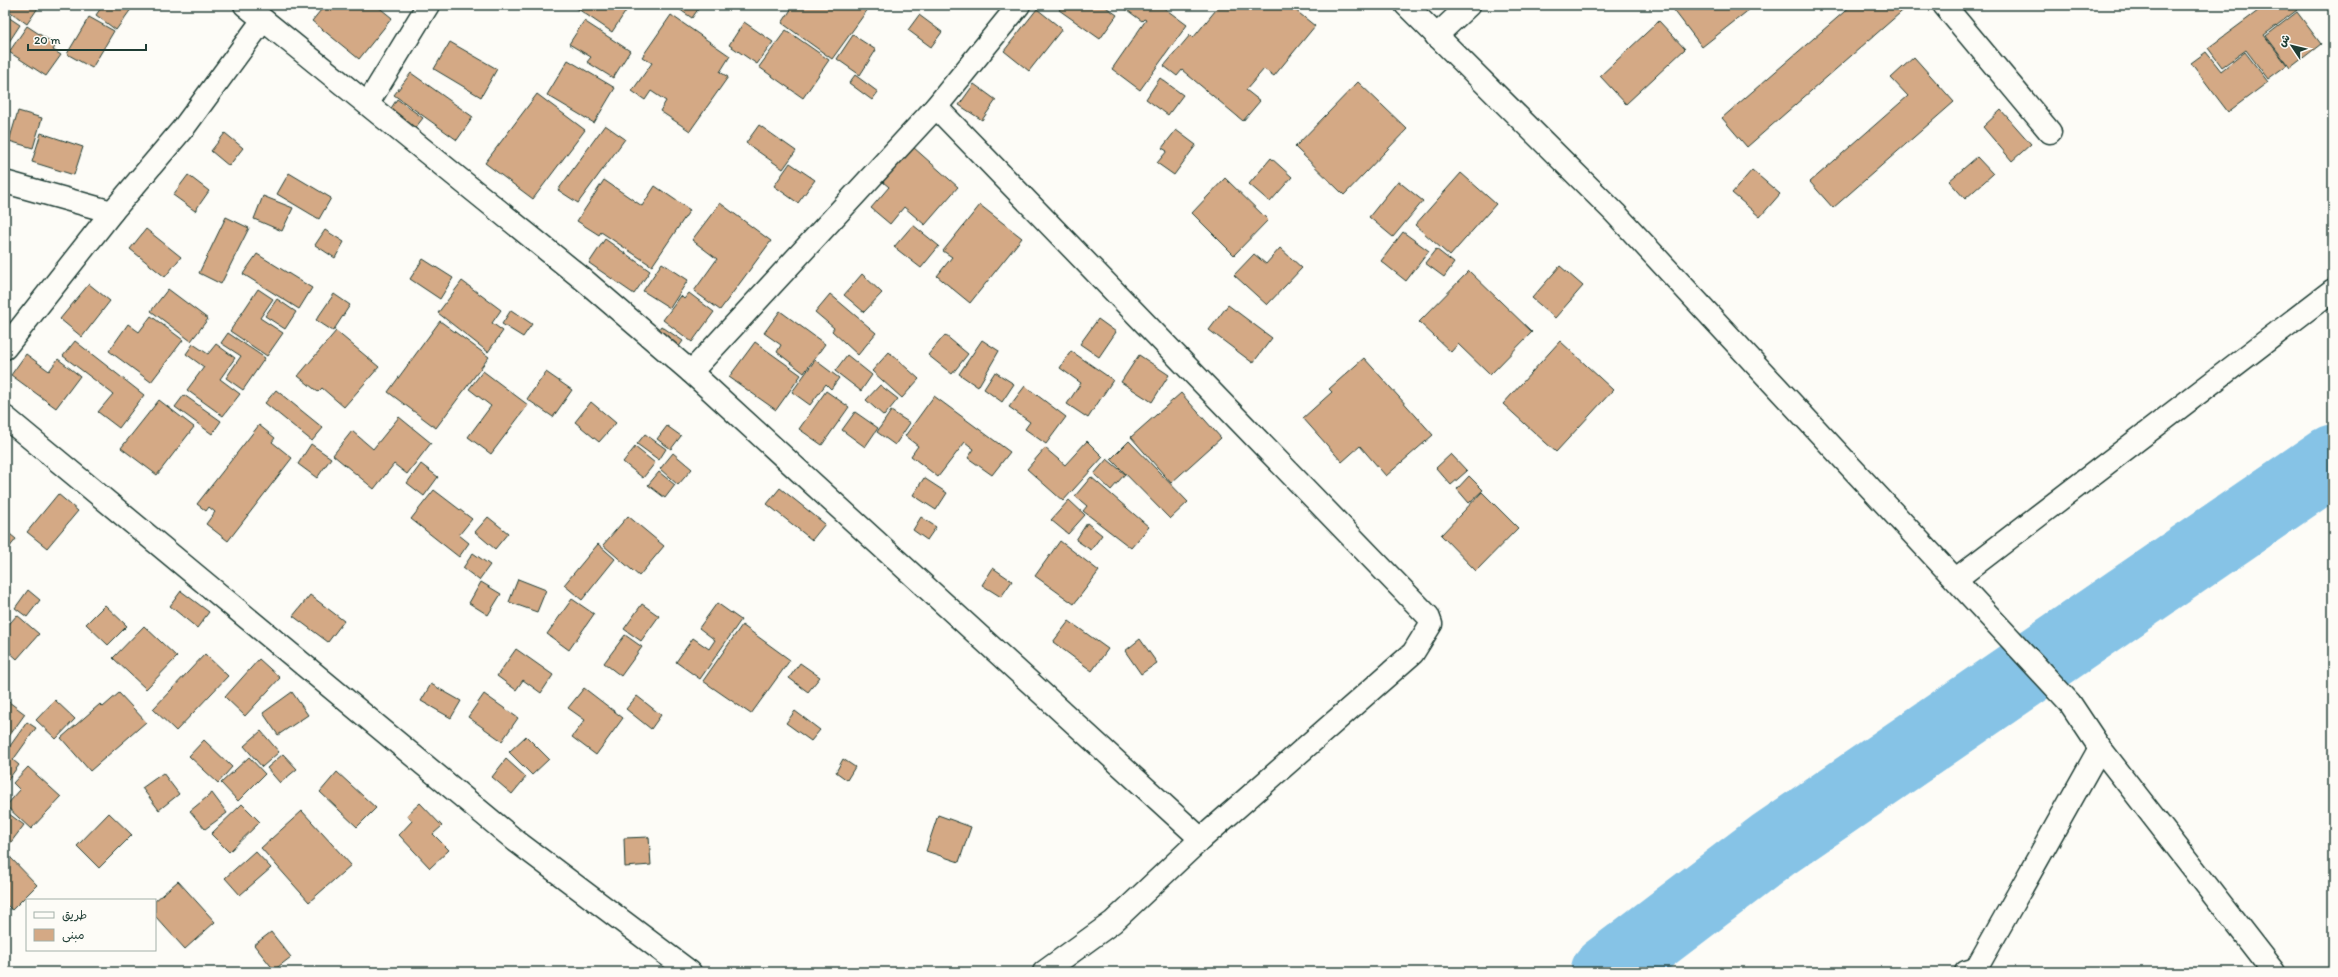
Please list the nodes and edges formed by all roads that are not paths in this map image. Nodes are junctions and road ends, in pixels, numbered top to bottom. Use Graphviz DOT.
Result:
graph roads {
  1 [pos="245,5"];
  2 [pos="428,5"];
  3 [pos="1019,5"];
  4 [pos="1406,5"];
  5 [pos="1469,5"];
  6 [pos="1944,5"];
  7 [pos="263,20"];
  8 [pos="1436,36"];
  9 [pos="368,103"];
  10 [pos="936,108"];
  11 [pos="2050,132"];
  12 [pos="5,182"];
  13 [pos="112,212"];
  14 [pos="2333,290"];
  15 [pos="5,348"];
  16 [pos="691,372"];
  17 [pos="5,417"];
  18 [pos="1956,579"];
  19 [pos="2100,748"];
  20 [pos="1201,839"];
  21 [pos="1972,971"];
  22 [pos="690,972"];
  23 [pos="1044,972"];
  24 [pos="2274,972"];
  1 -- 7 [label="street"];
  2 -- 9 [label="street"];
  3 -- 10 [label="street"];
  4 -- 8 [label="street"];
  5 -- 8 [label="street"];
  6 -- 11 [label="street"];
  7 -- 9 [label="street"];
  7 -- 13 [label="street"];
  8 -- 18 [label="street"];
  9 -- 16 [label="street"];
  10 -- 16 [label="street"];
  10 -- 20 [label="street"];
  12 -- 13 [label="street"];
  13 -- 15 [label="street"];
  14 -- 18 [label="street"];
  16 -- 20 [label="street"];
  17 -- 22 [label="street"];
  18 -- 19 [label="street"];
  19 -- 21 [label="street"];
  19 -- 24 [label="street"];
  20 -- 23 [label="street"];
}
